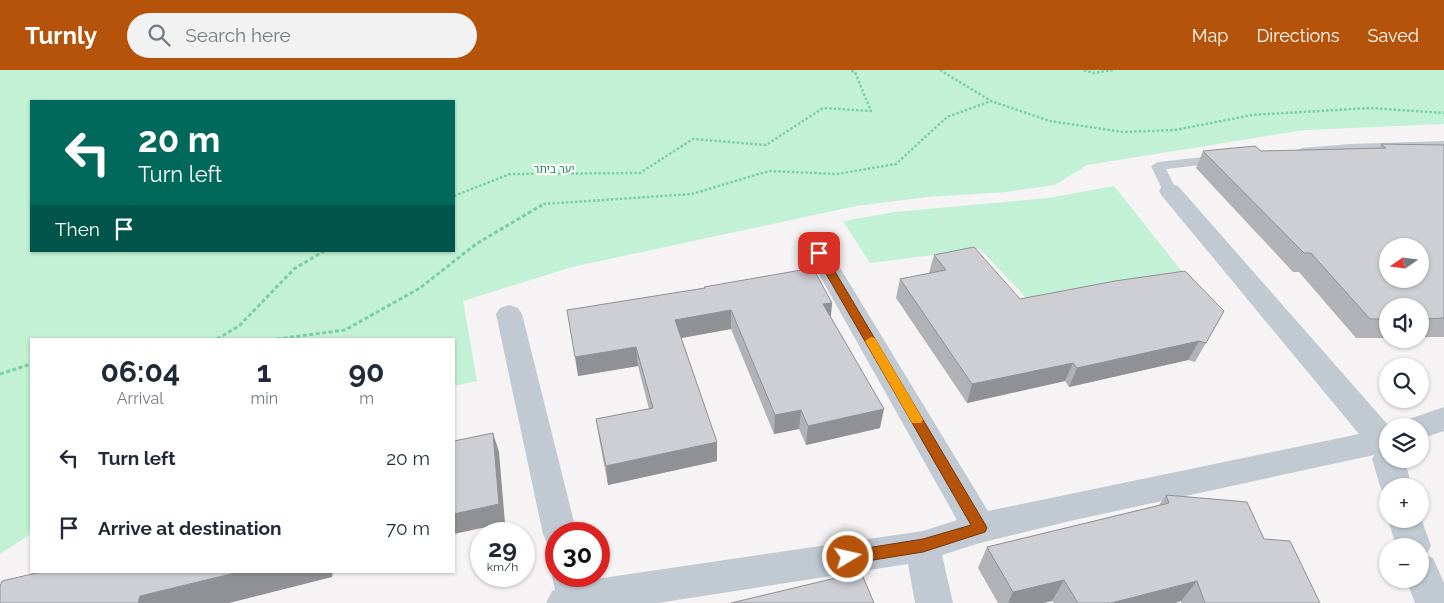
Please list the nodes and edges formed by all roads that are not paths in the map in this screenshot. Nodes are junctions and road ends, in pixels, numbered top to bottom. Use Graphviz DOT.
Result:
graph roads {
  1 [pos="1444,145"];
  2 [pos="1293,153"];
  3 [pos="1236,158"];
  4 [pos="1170,191"];
  5 [pos="819,253"];
  6 [pos="509,314"];
  7 [pos="1444,419"];
  8 [pos="1429,424"];
  9 [pos="1379,441"];
  10 [pos="1379,450"];
  11 [pos="557,522"];
  12 [pos="980,528"];
  13 [pos="923,546"];
  14 [pos="1428,588"];
  15 [pos="570,593"];
  16 [pos="934,603"];
  17 [pos="1434,603"];
  1 -- 2 [label="lane"];
  3 -- 4 [label="lane"];
  4 -- 9 [label="street"];
  5 -- 12 [label="street"];
  6 -- 11 [label="street"];
  7 -- 8 [label="street"];
  10 -- 12 [label="street"];
  12 -- 13 [label="street"];
  13 -- 15 [label="street"];
  13 -- 16 [label="street"];
  14 -- 17 [label="street"];
}
